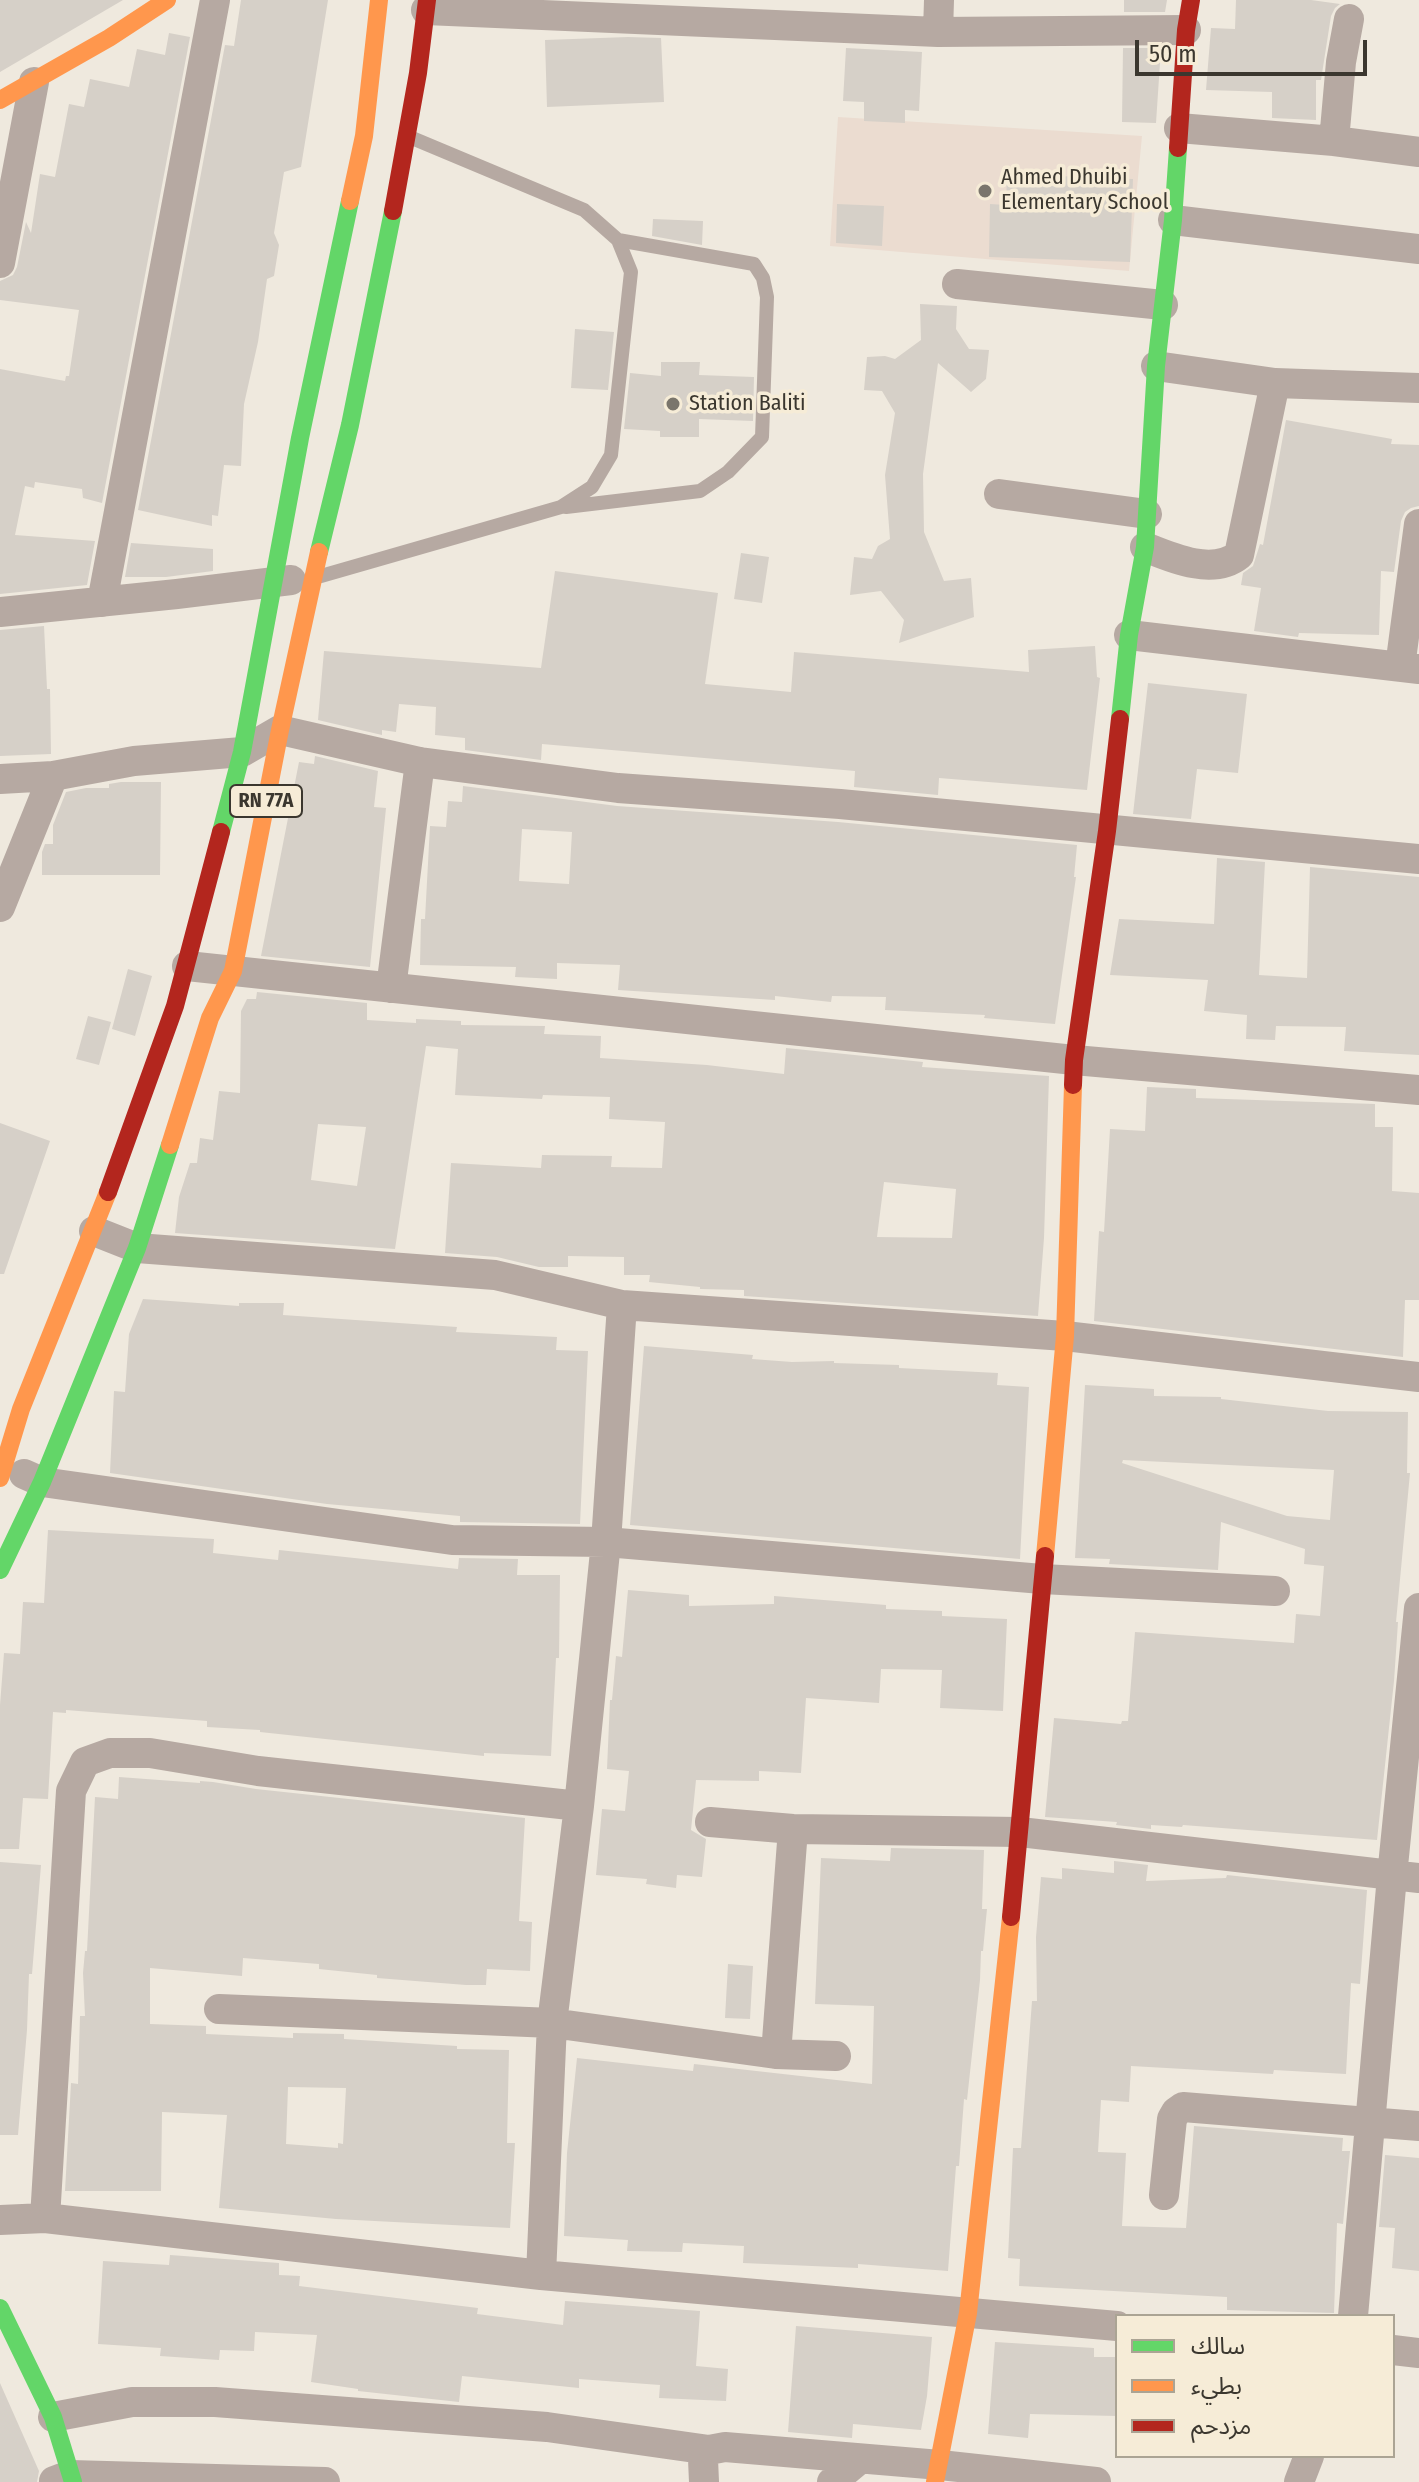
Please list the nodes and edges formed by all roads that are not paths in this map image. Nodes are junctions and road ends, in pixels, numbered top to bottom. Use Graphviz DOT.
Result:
graph roads {
  1 [pos="167,0"];
  2 [pos="215,0"];
  3 [pos="379,0"];
  4 [pos="939,0"];
  5 [pos="1191,0"];
  6 [pos="426,5"];
  7 [pos="1349,19"];
  8 [pos="1186,30"];
  9 [pos="938,32"];
  10 [pos="34,82"];
  11 [pos="0,100"];
  12 [pos="1179,128"];
  13 [pos="407,136"];
  14 [pos="1334,141"];
  15 [pos="1419,152"];
  16 [pos="1173,220"];
  17 [pos="618,240"];
  18 [pos="1419,249"];
  19 [pos="0,263"];
  20 [pos="957,284"];
  21 [pos="1163,305"];
  22 [pos="1156,366"];
  23 [pos="1275,383"];
  24 [pos="1419,388"];
  25 [pos="999,494"];
  26 [pos="561,507"];
  27 [pos="1147,514"];
  28 [pos="1419,524"];
  29 [pos="1145,547"];
  30 [pos="313,579"];
  31 [pos="274,580"];
  32 [pos="102,602"];
  33 [pos="0,612"];
  34 [pos="1129,635"];
  35 [pos="1410,668"];
  36 [pos="280,730"];
  37 [pos="242,752"];
  38 [pos="420,762"];
  39 [pos="53,776"];
  40 [pos="0,779"];
  41 [pos="1107,831"];
  42 [pos="1419,859"];
  43 [pos="0,907"];
  44 [pos="187,966"];
  45 [pos="233,971"];
  46 [pos="391,988"];
  47 [pos="1074,1060"];
  48 [pos="1419,1090"];
  49 [pos="94,1231"];
  50 [pos="137,1248"];
  51 [pos="622,1305"];
  52 [pos="1065,1336"];
  53 [pos="1419,1377"];
  54 [pos="1,1470"];
  55 [pos="42,1482"];
  56 [pos="606,1542"];
  57 [pos="0,1570"];
  58 [pos="1042,1579"];
  59 [pos="1275,1591"];
  60 [pos="1419,1608"];
  61 [pos="579,1806"];
  62 [pos="710,1822"];
  63 [pos="793,1829"];
  64 [pos="1020,1832"];
  65 [pos="1406,1877"];
  66 [pos="219,2009"];
  67 [pos="552,2023"];
  68 [pos="776,2054"];
  69 [pos="836,2056"];
  70 [pos="1372,2122"];
  71 [pos="1419,2126"];
  72 [pos="1164,2195"];
  73 [pos="45,2218"];
  74 [pos="0,2220"];
  75 [pos="541,2275"];
  76 [pos="0,2308"];
  77 [pos="968,2313"];
  78 [pos="1353,2314"];
  79 [pos="1115,2326"];
  80 [pos="1395,2350"];
  81 [pos="1419,2353"];
  82 [pos="53,2417"];
  83 [pos="709,2450"];
  84 [pos="1308,2458"];
  85 [pos="860,2459"];
  86 [pos="938,2473"];
  87 [pos="65,2480"];
  88 [pos="313,2481"];
  89 [pos="704,2482"];
  90 [pos="832,2482"];
  91 [pos="1096,2482"];
  92 [pos="1299,2482"];
  1 -- 10 [label="main road"];
  2 -- 32 [label="street"];
  3 -- 31 [label="main road"];
  4 -- 9 [label="street"];
  5 -- 8 [label="main road"];
  6 -- 9 [label="street"];
  6 -- 13 [label="main road, RN 77A"];
  7 -- 14 [label="street"];
  8 -- 9 [label="street"];
  8 -- 12 [label="main road"];
  10 -- 11 [label="main road"];
  10 -- 19 [label="street"];
  12 -- 14 [label="street"];
  12 -- 16 [label="main road"];
  13 -- 17 [label="lane"];
  13 -- 30 [label="main road, RN 77A"];
  14 -- 15 [label="street"];
  16 -- 18 [label="street"];
  16 -- 21 [label="main road"];
  17 -- 26 [label="lane"];
  17 -- 26 [label="lane"];
  20 -- 21 [label="street"];
  21 -- 22 [label="main road"];
  22 -- 23 [label="street"];
  22 -- 27 [label="main road"];
  23 -- 24 [label="street"];
  23 -- 29 [label="street"];
  25 -- 27 [label="street"];
  26 -- 30 [label="lane"];
  27 -- 29 [label="main road"];
  28 -- 35 [label="street"];
  29 -- 34 [label="main road"];
  30 -- 31 [label="street"];
  30 -- 36 [label="main road, RN 77A"];
  31 -- 32 [label="street"];
  31 -- 37 [label="main road"];
  32 -- 33 [label="street"];
  34 -- 35 [label="street"];
  34 -- 41 [label="main road"];
  36 -- 37 [label="street"];
  36 -- 38 [label="street"];
  36 -- 45 [label="main road, RN 77A"];
  37 -- 39 [label="street"];
  37 -- 44 [label="main road"];
  38 -- 41 [label="street"];
  38 -- 46 [label="street"];
  39 -- 40 [label="street"];
  39 -- 43 [label="street"];
  41 -- 42 [label="street"];
  41 -- 47 [label="main road"];
  44 -- 45 [label="street"];
  44 -- 49 [label="main road"];
  45 -- 46 [label="street"];
  45 -- 50 [label="main road, RN 77A"];
  46 -- 47 [label="street"];
  47 -- 48 [label="street"];
  47 -- 52 [label="main road"];
  49 -- 50 [label="street"];
  49 -- 54 [label="main road"];
  50 -- 51 [label="street"];
  50 -- 55 [label="main road, RN 77A"];
  51 -- 52 [label="street"];
  51 -- 56 [label="street"];
  52 -- 53 [label="street"];
  52 -- 58 [label="main road"];
  54 -- 55 [label="street"];
  55 -- 56 [label="street"];
  55 -- 57 [label="main road, RN 77A"];
  56 -- 58 [label="street"];
  56 -- 61 [label="street"];
  58 -- 59 [label="street"];
  58 -- 64 [label="main road"];
  60 -- 65 [label="street"];
  61 -- 67 [label="street"];
  61 -- 73 [label="street"];
  62 -- 63 [label="street"];
  63 -- 64 [label="street"];
  63 -- 68 [label="street"];
  64 -- 65 [label="street"];
  64 -- 77 [label="main road"];
  65 -- 70 [label="street"];
  66 -- 67 [label="street"];
  67 -- 68 [label="street"];
  67 -- 75 [label="street"];
  68 -- 69 [label="street"];
  70 -- 71 [label="street"];
  70 -- 72 [label="street"];
  70 -- 78 [label="street"];
  73 -- 74 [label="street"];
  73 -- 75 [label="street"];
  75 -- 77 [label="street"];
  76 -- 82 [label="main road"];
  77 -- 79 [label="street"];
  77 -- 86 [label="main road"];
  80 -- 81 [label="street"];
  82 -- 83 [label="street"];
  82 -- 87 [label="main road"];
  83 -- 85 [label="street"];
  83 -- 89 [label="street"];
  84 -- 92 [label="street"];
  85 -- 86 [label="street"];
  85 -- 90 [label="street"];
  86 -- 91 [label="street"];
  87 -- 88 [label="street"];
}
